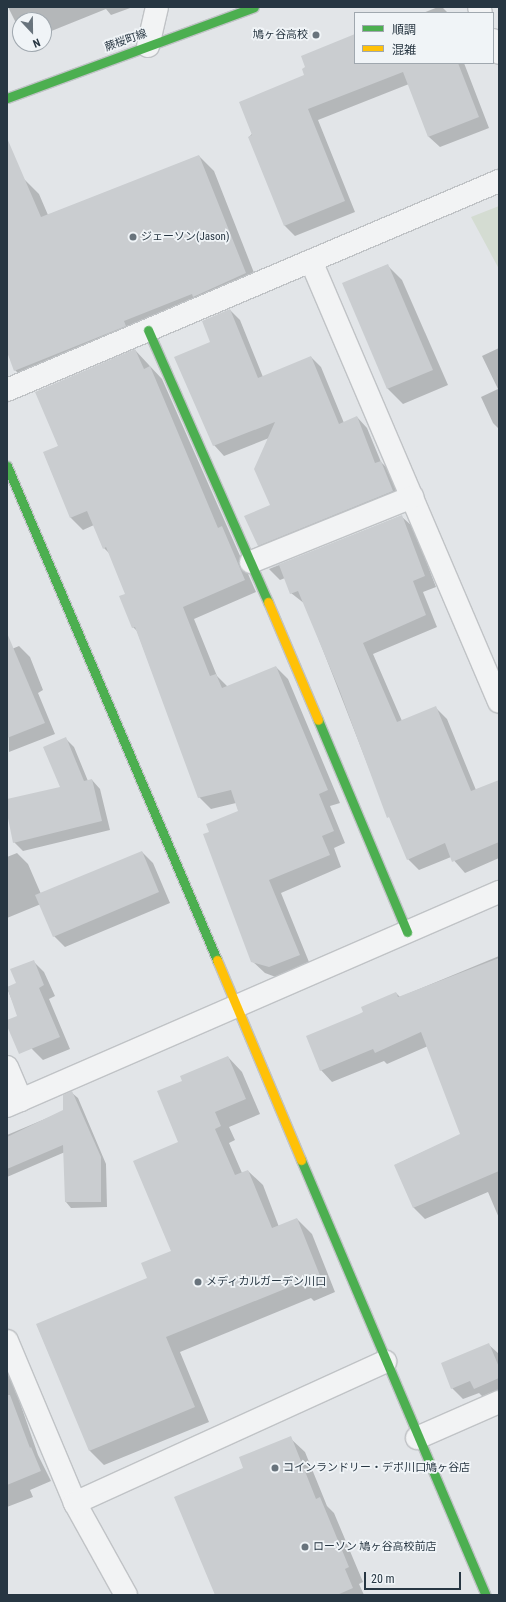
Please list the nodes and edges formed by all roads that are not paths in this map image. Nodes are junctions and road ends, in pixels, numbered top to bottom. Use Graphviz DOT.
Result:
graph roads {
  1 [pos="157,7"];
  2 [pos="254,7"];
  3 [pos="494,42"];
  4 [pos="148,46"];
  5 [pos="499,53"];
  6 [pos="7,98"];
  7 [pos="499,181"];
  8 [pos="311,261"];
  9 [pos="148,330"];
  10 [pos="7,390"];
  11 [pos="7,466"];
  12 [pos="412,497"];
  13 [pos="251,562"];
  14 [pos="499,702"];
  15 [pos="499,892"];
  16 [pos="407,932"];
  17 [pos="236,1004"];
  18 [pos="7,1067"];
  19 [pos="14,1103"];
  20 [pos="7,1342"];
  21 [pos="385,1362"];
  22 [pos="14,1380"];
  23 [pos="499,1402"];
  24 [pos="417,1438"];
  25 [pos="75,1503"];
  26 [pos="126,1595"];
  27 [pos="486,1595"];
  1 -- 4 [label="street"];
  2 -- 4 [label="street, 蕨桜町線"];
  3 -- 5 [label="street"];
  4 -- 6 [label="street, 蕨桜町線"];
  7 -- 8 [label="street"];
  8 -- 9 [label="street"];
  8 -- 12 [label="street"];
  9 -- 10 [label="street"];
  9 -- 13 [label="street"];
  11 -- 17 [label="street"];
  12 -- 13 [label="street"];
  12 -- 14 [label="street"];
  13 -- 16 [label="street"];
  15 -- 16 [label="street"];
  16 -- 17 [label="street"];
  17 -- 19 [label="street"];
  17 -- 21 [label="street"];
  18 -- 19 [label="street"];
  20 -- 22 [label="street"];
  21 -- 24 [label="street"];
  21 -- 25 [label="street"];
  22 -- 25 [label="street"];
  23 -- 24 [label="street"];
  24 -- 27 [label="street"];
  25 -- 26 [label="street"];
}
